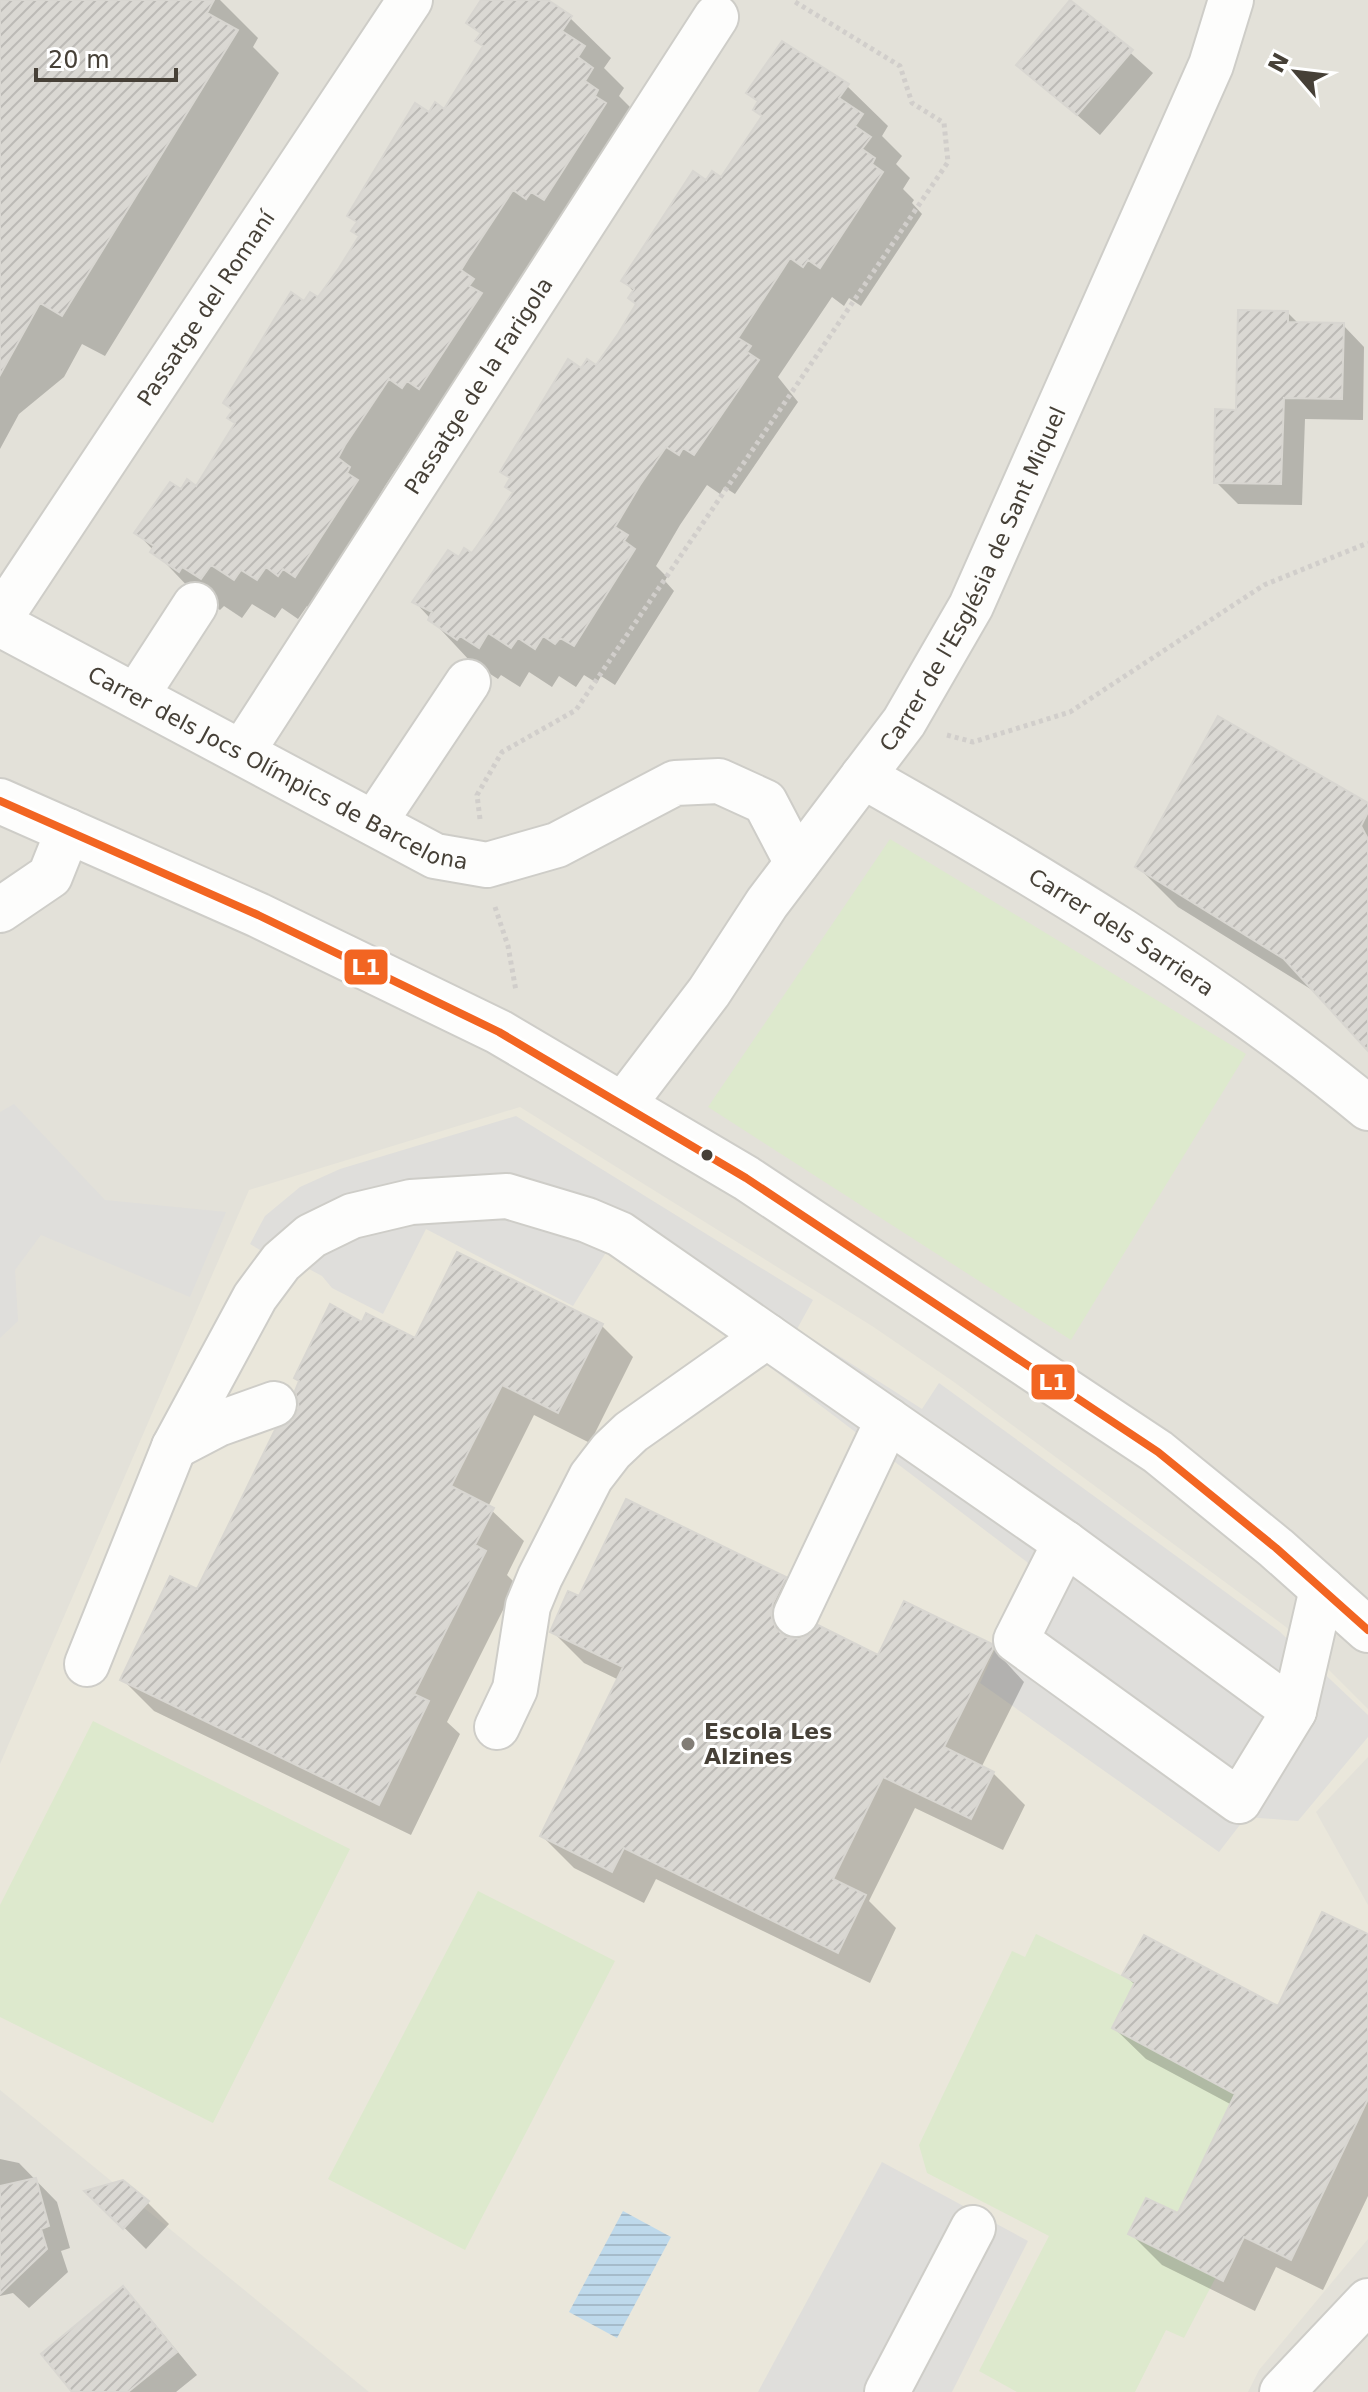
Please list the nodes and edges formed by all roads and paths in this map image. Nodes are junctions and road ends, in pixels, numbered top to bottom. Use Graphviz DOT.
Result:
graph roads {
  1 [pos="410,0"];
  2 [pos="792,0"];
  3 [pos="1231,0"];
  4 [pos="716,17"];
  5 [pos="1368,543"];
  6 [pos="195,605"];
  7 [pos="0,621"];
  8 [pos="468,682"];
  9 [pos="136,696"];
  10 [pos="904,722"];
  11 [pos="242,752"];
  12 [pos="863,776"];
  13 [pos="0,801"];
  14 [pos="374,823"];
  15 [pos="68,831"];
  16 [pos="797,863"];
  17 [pos="487,865"];
  18 [pos="0,910"];
  19 [pos="516,992"];
  20 [pos="623,1105"];
  21 [pos="1368,1108"];
  22 [pos="767,1336"];
  23 [pos="274,1404"];
  24 [pos="888,1420"];
  25 [pos="174,1447"];
  26 [pos="1065,1543"];
  27 [pos="1322,1589"];
  28 [pos="796,1614"];
  29 [pos="1368,1630"];
  30 [pos="87,1664"];
  31 [pos="1294,1711"];
  32 [pos="497,1727"];
  33 [pos="973,2228"];
  34 [pos="1368,2301"];
  35 [pos="887,2392"];
  36 [pos="1282,2392"];
  1 -- 7 [label="street, Passatge del Romaní"];
  2 -- 17 [label="path"];
  3 -- 10 [label="street, Carrer de l'Església de Sant Miquel"];
  4 -- 11 [label="street, Passatge de la Farigola"];
  5 -- 10 [label="path"];
  6 -- 9 [label="street"];
  7 -- 9 [label="street, Carrer dels Jocs Olímpics de Barcelona"];
  8 -- 14 [label="street"];
  9 -- 11 [label="street, Carrer dels Jocs Olímpics de Barcelona"];
  10 -- 12 [label="street, Carrer de l'Església de Sant Miquel"];
  11 -- 14 [label="street, Carrer dels Jocs Olímpics de Barcelona"];
  12 -- 16 [label="street, Carrer de l'Església de Sant Miquel"];
  12 -- 21 [label="street, Carrer dels Sarriera"];
  13 -- 15 [label="street"];
  14 -- 17 [label="street, Carrer dels Jocs Olímpics de Barcelona"];
  15 -- 18 [label="street"];
  15 -- 20 [label="street"];
  16 -- 17 [label="street, Carrer dels Jocs Olímpics de Barcelona"];
  16 -- 20 [label="street, Carrer de l'Església de Sant Miquel"];
  17 -- 19 [label="path"];
  20 -- 27 [label="street"];
  22 -- 24 [label="street"];
  22 -- 25 [label="street"];
  22 -- 32 [label="street"];
  23 -- 25 [label="street"];
  24 -- 26 [label="street"];
  24 -- 28 [label="street"];
  25 -- 30 [label="street"];
  26 -- 31 [label="street"];
  26 -- 31 [label="street"];
  27 -- 29 [label="street"];
  27 -- 31 [label="street"];
  33 -- 35 [label="street"];
  34 -- 36 [label="street"];
}
